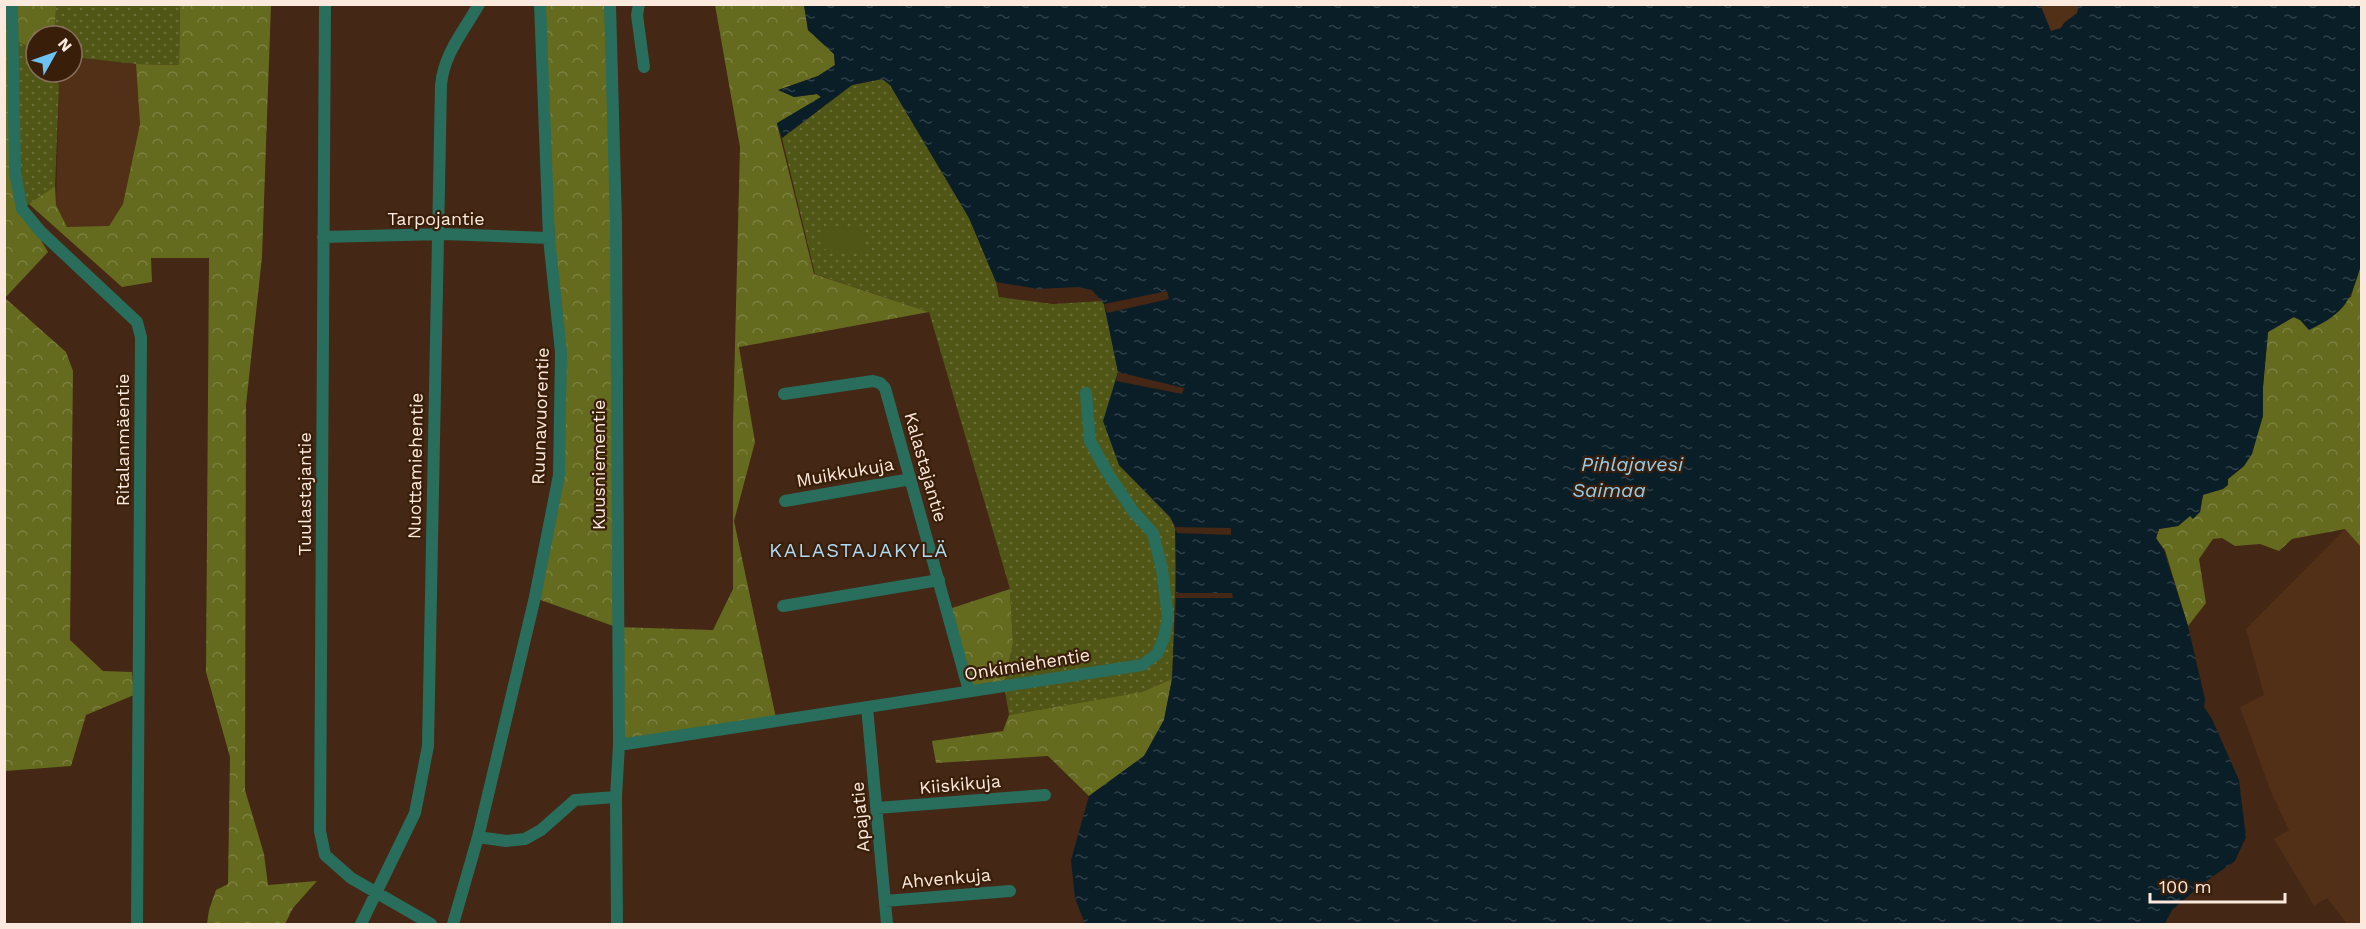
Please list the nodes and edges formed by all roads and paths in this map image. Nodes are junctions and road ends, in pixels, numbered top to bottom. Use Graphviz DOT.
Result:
graph roads {
  1 [pos="12,4"];
  2 [pos="325,4"];
  3 [pos="479,4"];
  4 [pos="540,4"];
  5 [pos="610,4"];
  6 [pos="639,4"];
  7 [pos="644,67"];
  8 [pos="437,234"];
  9 [pos="323,237"];
  10 [pos="549,238"];
  11 [pos="1086,393"];
  12 [pos="784,394"];
  13 [pos="911,479"];
  14 [pos="785,501"];
  15 [pos="939,580"];
  16 [pos="783,606"];
  17 [pos="969,691"];
  18 [pos="867,707"];
  19 [pos="618,745"];
  20 [pos="1045,795"];
  21 [pos="616,797"];
  22 [pos="877,808"];
  23 [pos="478,837"];
  24 [pos="1010,891"];
  25 [pos="376,894"];
  26 [pos="885,901"];
  27 [pos="137,924"];
  28 [pos="361,924"];
  29 [pos="431,924"];
  30 [pos="453,924"];
  31 [pos="617,924"];
  32 [pos="887,924"];
  1 -- 27 [label="street, Ritalanmäentie"];
  2 -- 9 [label="street, Tuulastajantie"];
  3 -- 8 [label="street, Nuottamiehentie"];
  4 -- 10 [label="street, Ruunavuorentie"];
  5 -- 19 [label="street, Kuusniementie"];
  6 -- 7 [label="street"];
  8 -- 9 [label="street, Tarpojantie"];
  8 -- 10 [label="street, Tarpojantie"];
  8 -- 25 [label="street, Nuottamiehentie"];
  9 -- 25 [label="street, Tuulastajantie"];
  10 -- 23 [label="street, Ruunavuorentie"];
  11 -- 17 [label="street, Onkimiehentie"];
  12 -- 13 [label="street, Kalastajantie"];
  13 -- 14 [label="street, Muikkukuja"];
  13 -- 15 [label="street, Kalastajantie"];
  15 -- 16 [label="street"];
  15 -- 17 [label="street, Kalastajantie"];
  17 -- 18 [label="street, Onkimiehentie"];
  18 -- 19 [label="street, Onkimiehentie"];
  18 -- 22 [label="street, Apajatie"];
  19 -- 21 [label="street, Kuusniementie"];
  20 -- 22 [label="street, Kiiskikuja"];
  21 -- 23 [label="street"];
  21 -- 31 [label="street, Kuusniementie"];
  22 -- 26 [label="street, Apajatie"];
  23 -- 30 [label="street, Ruunavuorentie"];
  24 -- 26 [label="street, Ahvenkuja"];
  25 -- 28 [label="street, Nuottamiehentie"];
  25 -- 29 [label="street, Tuulastajantie"];
  26 -- 32 [label="street, Apajatie"];
}
